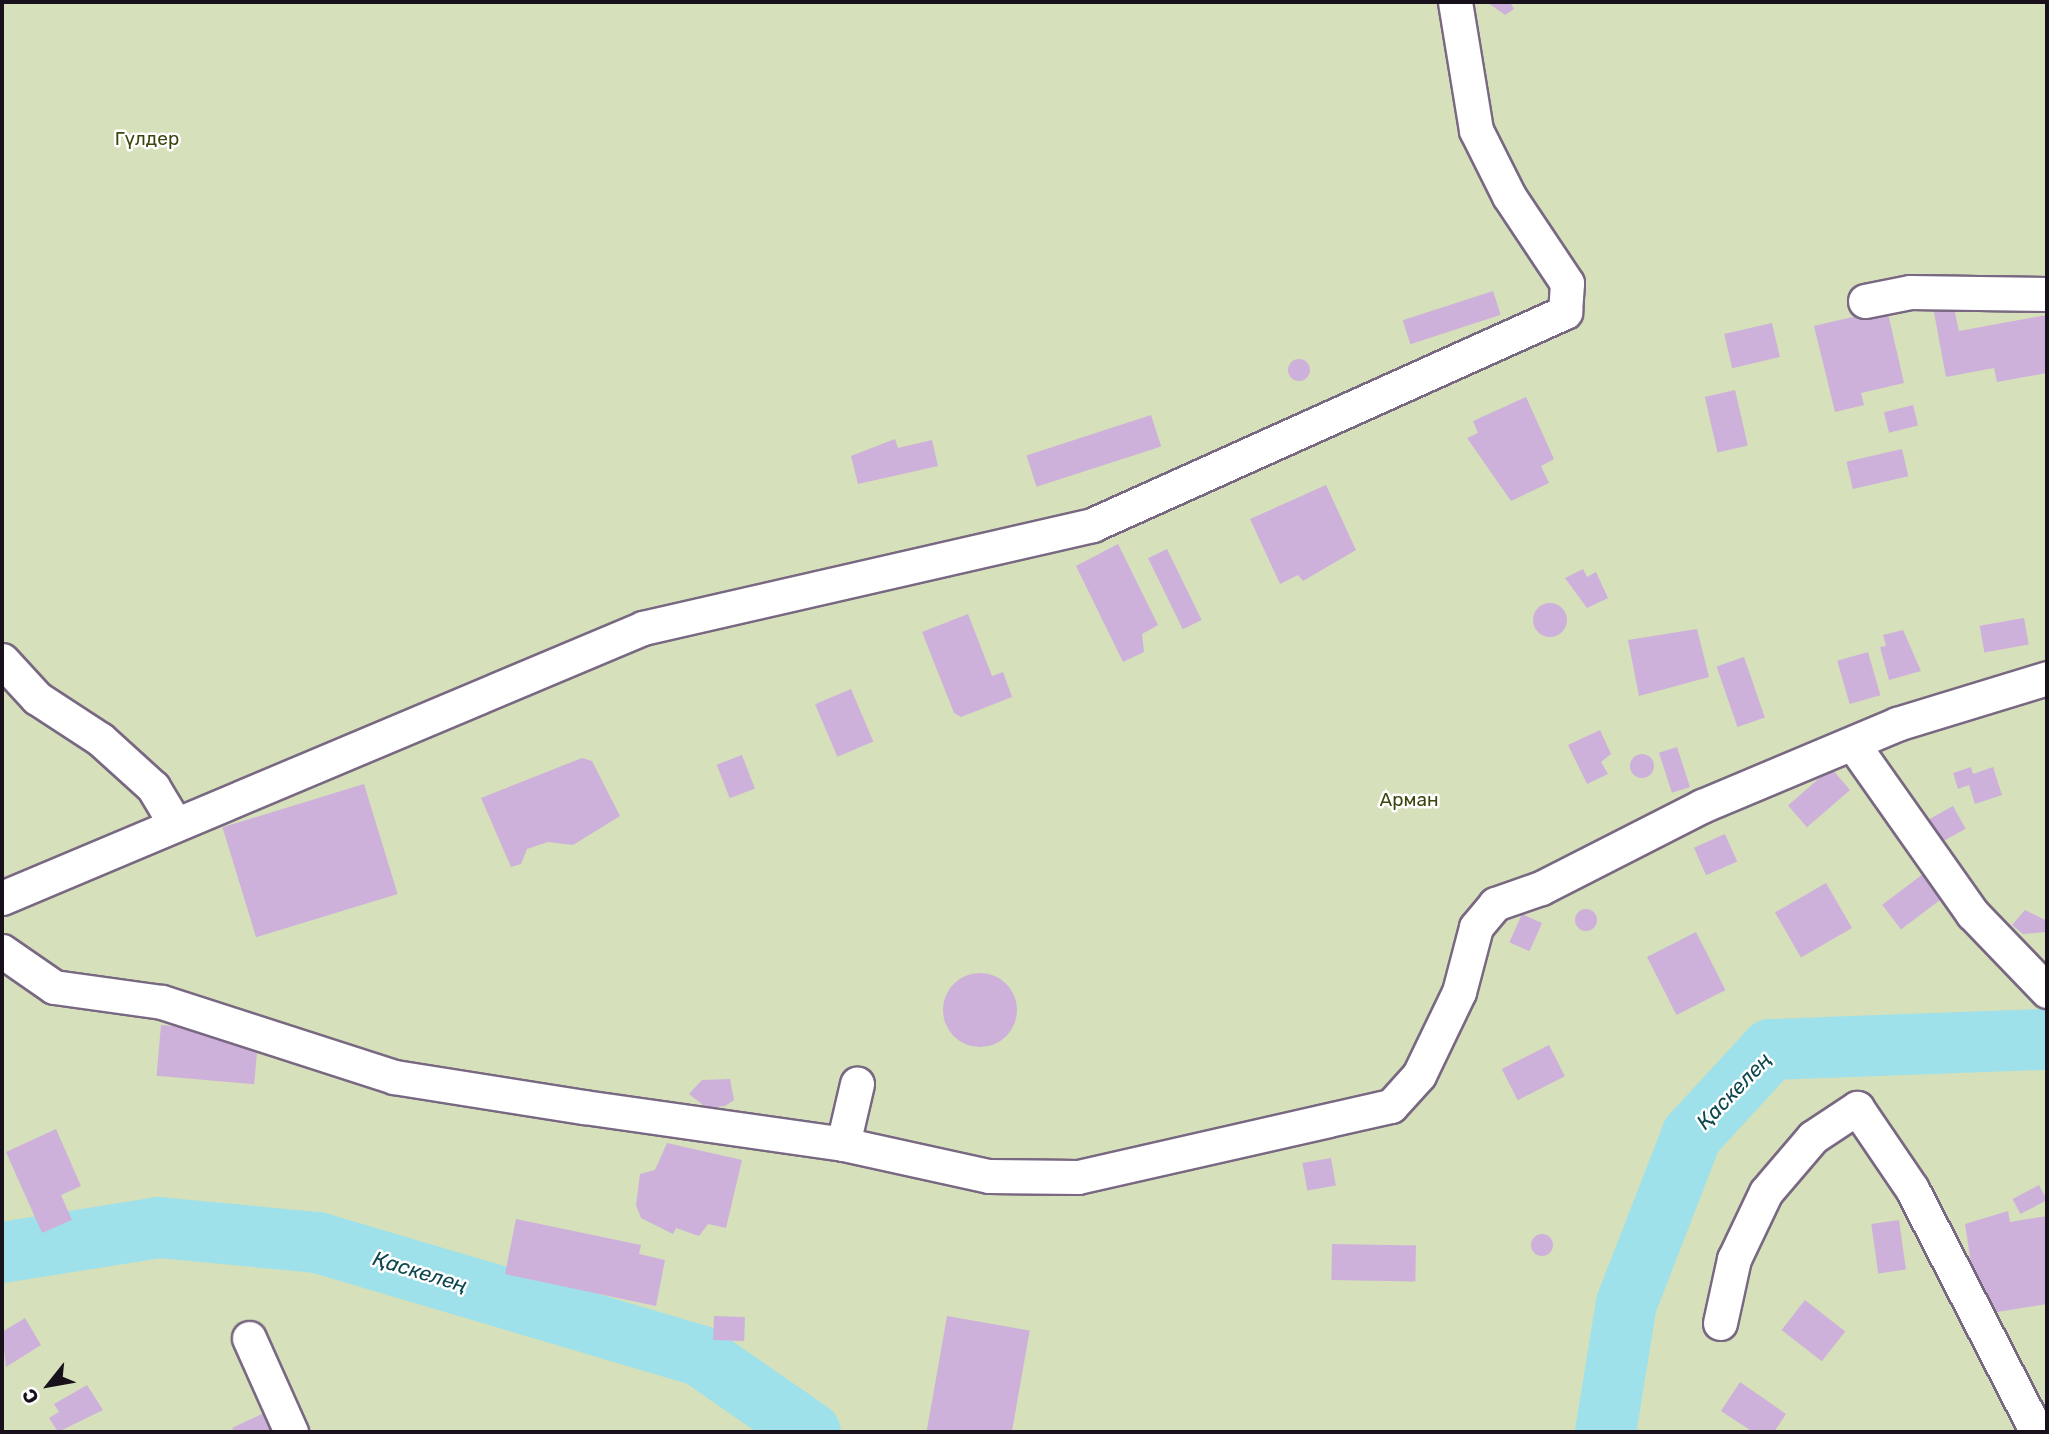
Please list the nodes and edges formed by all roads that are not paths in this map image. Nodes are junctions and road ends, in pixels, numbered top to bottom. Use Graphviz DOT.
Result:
graph roads {
  1 [pos="1455,2"];
  2 [pos="2047,294"];
  3 [pos="1865,301"];
  4 [pos="2,660"];
  5 [pos="2047,678"];
  6 [pos="1855,747"];
  7 [pos="173,821"];
  8 [pos="2,898"];
  9 [pos="2,951"];
  10 [pos="2047,992"];
  11 [pos="857,1084"];
  12 [pos="843,1144"];
  13 [pos="1720,1323"];
  14 [pos="249,1338"];
  15 [pos="291,1432"];
  16 [pos="2037,1432"];
  1 -- 7 [label="street"];
  2 -- 3 [label="street"];
  4 -- 7 [label="street"];
  5 -- 6 [label="street"];
  6 -- 10 [label="street"];
  6 -- 12 [label="street"];
  7 -- 8 [label="street"];
  9 -- 12 [label="street"];
  11 -- 12 [label="street"];
  13 -- 16 [label="street"];
  14 -- 15 [label="street"];
}
